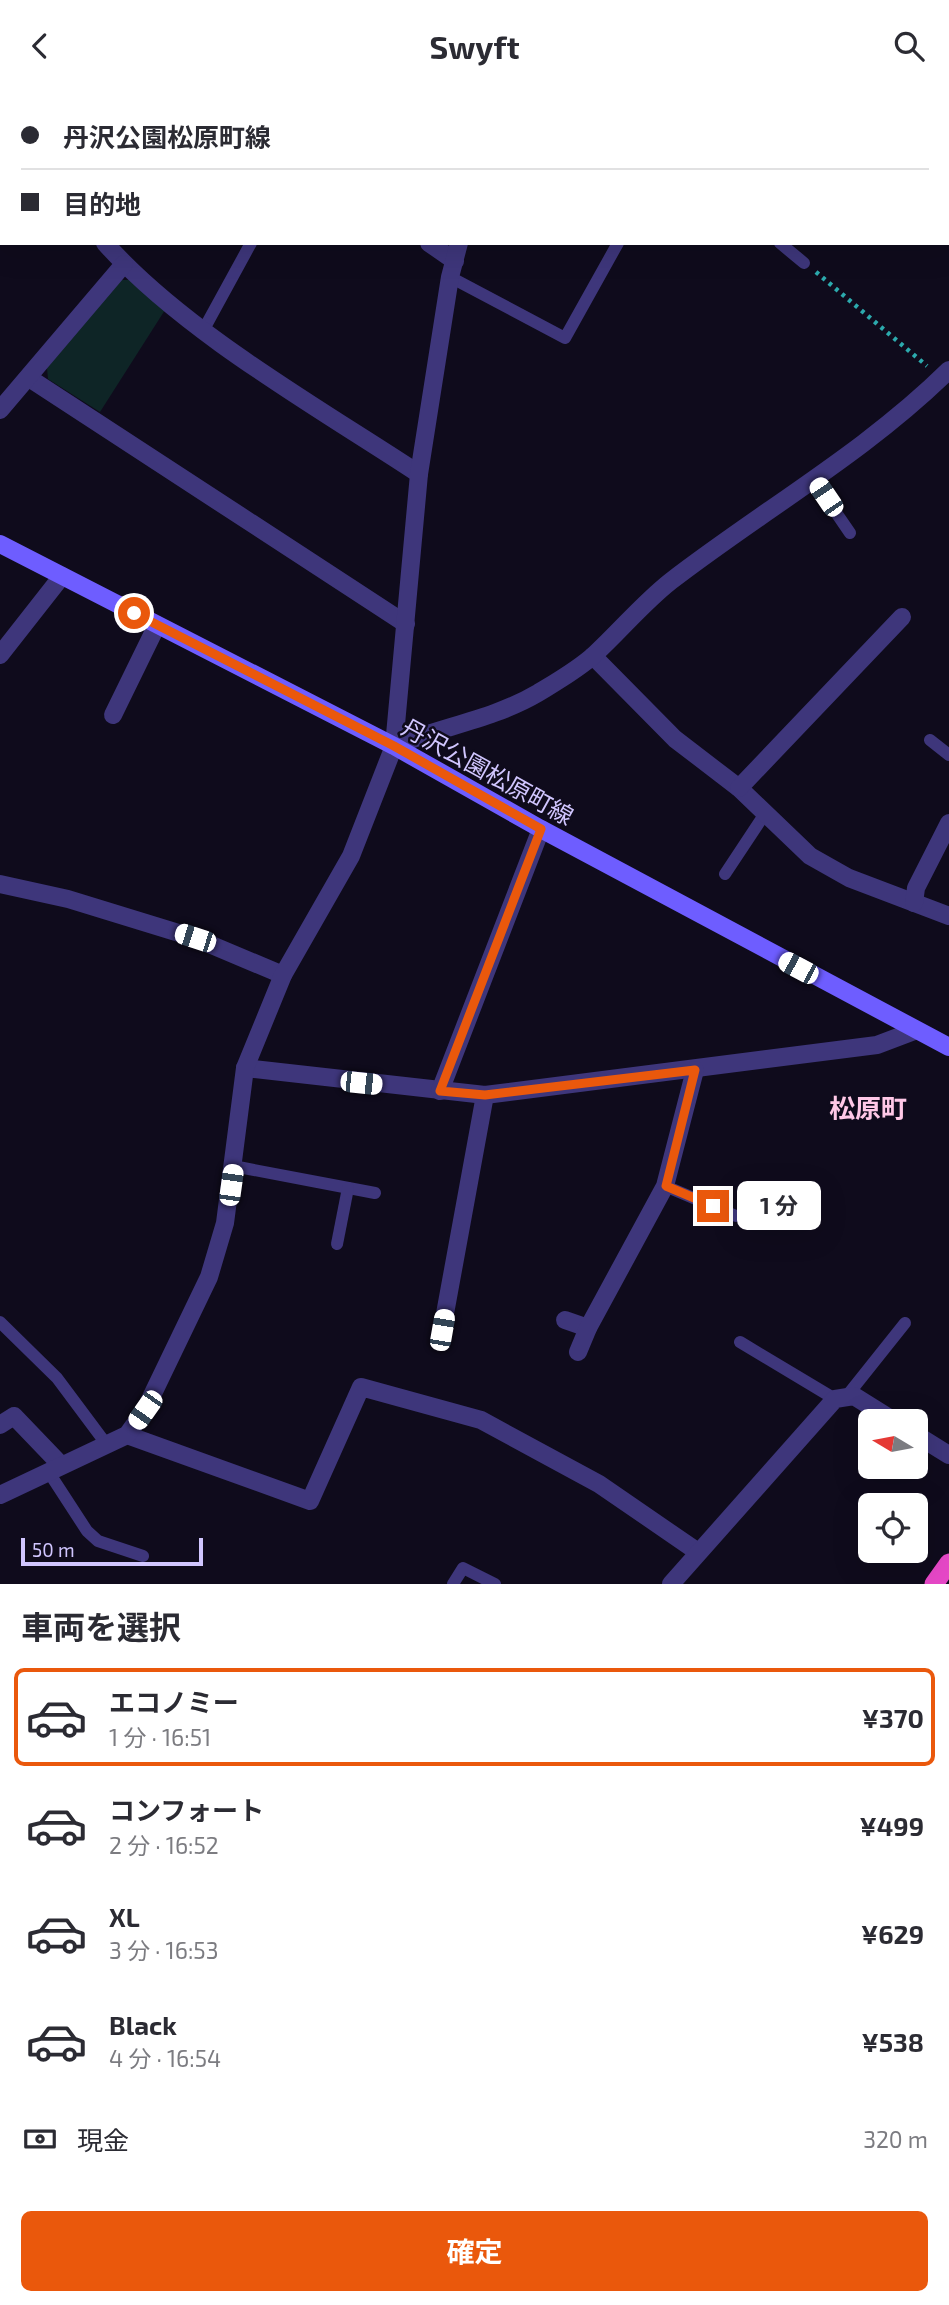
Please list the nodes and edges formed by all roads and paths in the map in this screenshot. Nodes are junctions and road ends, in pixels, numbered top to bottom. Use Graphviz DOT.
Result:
graph roads {
  1 [pos="107,245"];
  2 [pos="250,245"];
  3 [pos="432,245"];
  4 [pos="617,245"];
  5 [pos="782,245"];
  6 [pos="455,260"];
  7 [pos="804,263"];
  8 [pos="124,264"];
  9 [pos="204,329"];
  10 [pos="945,374"];
  11 [pos="29,378"];
  12 [pos="2,405"];
  13 [pos="419,474"];
  14 [pos="813,479"];
  15 [pos="850,533"];
  16 [pos="0,544"];
  17 [pos="62,576"];
  18 [pos="902,617"];
  19 [pos="406,624"];
  20 [pos="157,625"];
  21 [pos="0,655"];
  22 [pos="593,656"];
  23 [pos="113,715"];
  24 [pos="930,740"];
  25 [pos="394,746"];
  26 [pos="949,755"];
  27 [pos="739,788"];
  28 [pos="766,812"];
  29 [pos="949,823"];
  30 [pos="541,829"];
  31 [pos="725,874"];
  32 [pos="0,884"];
  33 [pos="914,903"];
  34 [pos="949,916"];
  35 [pos="283,975"];
  36 [pos="915,1031"];
  37 [pos="949,1047"];
  38 [pos="245,1068"];
  39 [pos="695,1070"];
  40 [pos="440,1091"];
  41 [pos="485,1095"];
  42 [pos="233,1165"];
  43 [pos="666,1186"];
  44 [pos="348,1188"];
  45 [pos="375,1193"];
  46 [pos="736,1216"];
  47 [pos="337,1244"];
  48 [pos="565,1320"];
  49 [pos="0,1322"];
  50 [pos="905,1323"];
  51 [pos="588,1328"];
  52 [pos="442,1330"];
  53 [pos="740,1342"];
  54 [pos="578,1352"];
  55 [pos="841,1398"];
  56 [pos="875,1409"];
  57 [pos="0,1425"];
  58 [pos="127,1435"];
  59 [pos="928,1442"];
  60 [pos="107,1445"];
  61 [pos="949,1455"];
  62 [pos="54,1468"];
  63 [pos="0,1495"];
  64 [pos="698,1552"];
  65 [pos="143,1556"];
  66 [pos="453,1584"];
  67 [pos="495,1584"];
  68 [pos="671,1584"];
  1 -- 8 [label="street"];
  2 -- 9 [label="lane"];
  3 -- 6 [label="street"];
  4 -- 6 [label="lane"];
  5 -- 7 [label="lane"];
  6 -- 13 [label="street"];
  7 -- 10 [label="path"];
  8 -- 9 [label="street"];
  8 -- 11 [label="street"];
  9 -- 13 [label="street"];
  10 -- 14 [label="street"];
  11 -- 12 [label="street"];
  11 -- 19 [label="street"];
  13 -- 19 [label="street"];
  14 -- 15 [label="lane"];
  14 -- 22 [label="street"];
  16 -- 17 [label="main road, 丹沢公園松原町線"];
  17 -- 20 [label="main road, 丹沢公園松原町線"];
  17 -- 21 [label="street"];
  18 -- 27 [label="street"];
  19 -- 25 [label="street"];
  20 -- 23 [label="street"];
  20 -- 25 [label="main road, 丹沢公園松原町線"];
  22 -- 25 [label="street"];
  22 -- 27 [label="street"];
  24 -- 26 [label="lane"];
  25 -- 30 [label="main road, 丹沢公園松原町線"];
  25 -- 35 [label="street"];
  27 -- 28 [label="street"];
  28 -- 31 [label="lane"];
  28 -- 33 [label="street"];
  29 -- 33 [label="street"];
  30 -- 36 [label="main road, 丹沢公園松原町線"];
  30 -- 40 [label="street"];
  32 -- 35 [label="street"];
  33 -- 34 [label="street"];
  35 -- 38 [label="street"];
  36 -- 37 [label="main road, 丹沢公園松原町線"];
  36 -- 39 [label="street"];
  38 -- 40 [label="street"];
  38 -- 42 [label="street"];
  39 -- 41 [label="street"];
  39 -- 43 [label="street"];
  40 -- 41 [label="street"];
  41 -- 52 [label="street"];
  42 -- 44 [label="lane"];
  42 -- 58 [label="street"];
  43 -- 46 [label="lane"];
  43 -- 51 [label="street"];
  44 -- 45 [label="lane"];
  44 -- 47 [label="lane"];
  48 -- 51 [label="street"];
  49 -- 60 [label="lane"];
  50 -- 55 [label="lane"];
  51 -- 54 [label="street"];
  53 -- 55 [label="lane"];
  55 -- 56 [label="street"];
  55 -- 64 [label="street"];
  57 -- 62 [label="street"];
  58 -- 60 [label="street"];
  58 -- 64 [label="street"];
  59 -- 61 [label="street"];
  60 -- 62 [label="street"];
  62 -- 63 [label="street"];
  62 -- 65 [label="lane"];
  64 -- 68 [label="street"];
  66 -- 67 [label="lane"];
}
